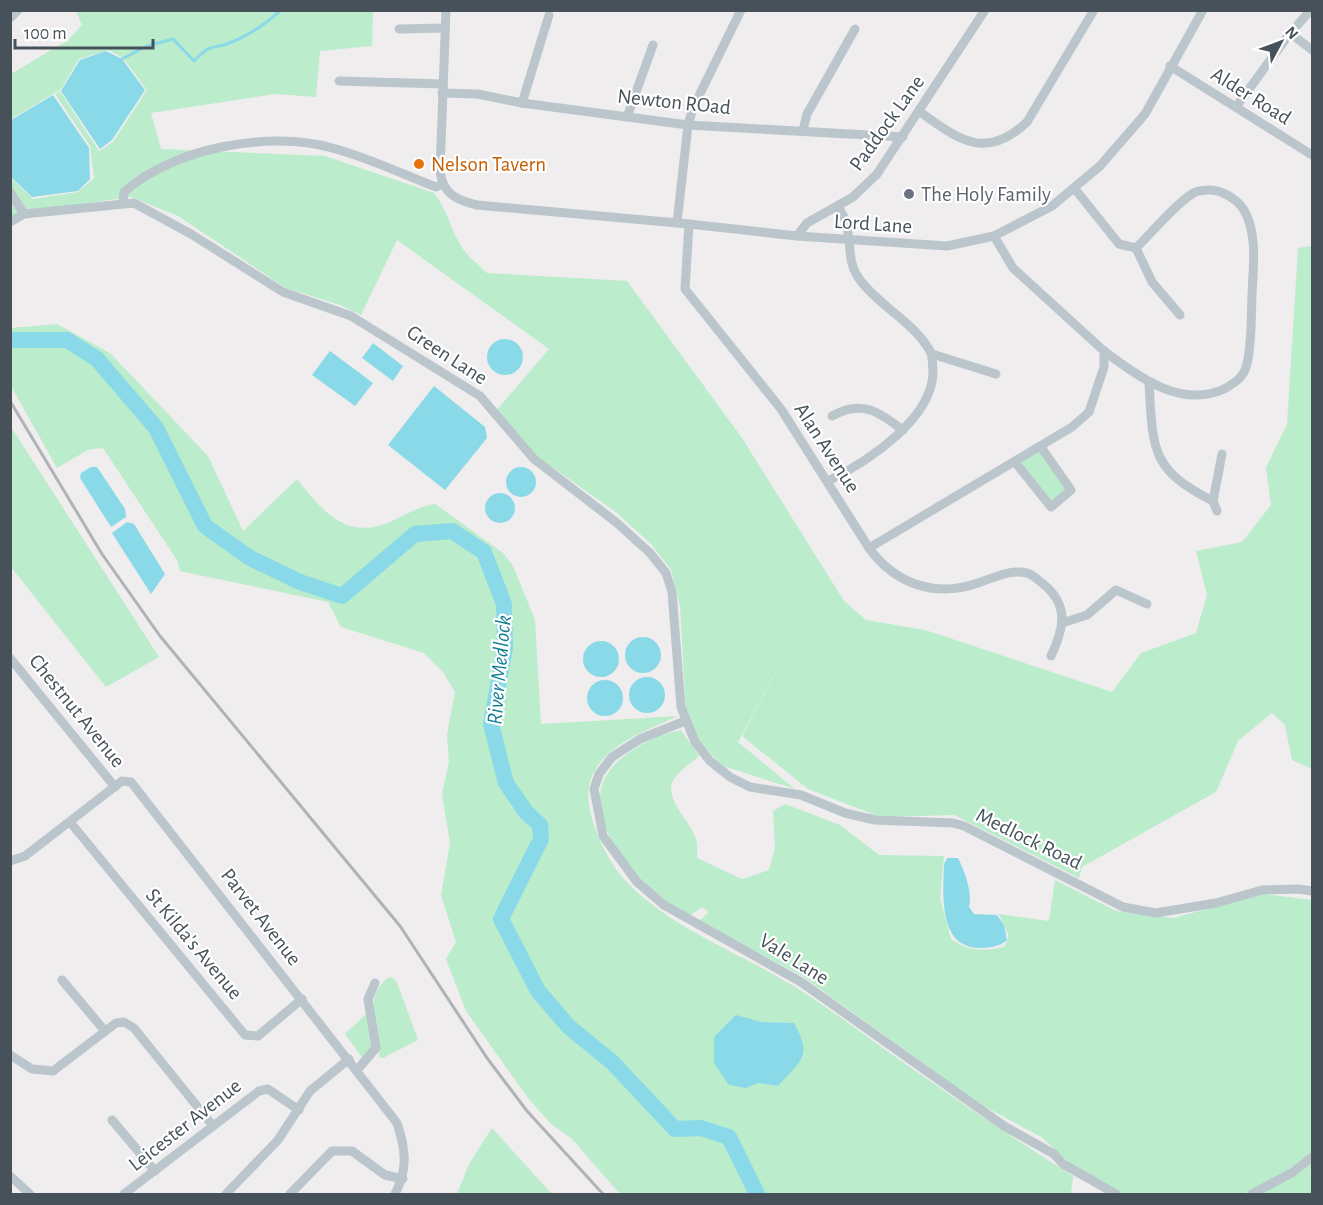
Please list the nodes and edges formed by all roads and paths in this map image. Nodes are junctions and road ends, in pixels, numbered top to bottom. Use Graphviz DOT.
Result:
graph roads {
  1 [pos="18,10"];
  2 [pos="446,10"];
  3 [pos="741,10"];
  4 [pos="985,10"];
  5 [pos="1094,10"];
  6 [pos="1203,10"];
  7 [pos="1311,10"];
  8 [pos="549,15"];
  9 [pos="10,18"];
  10 [pos="445,28"];
  11 [pos="399,29"];
  12 [pos="855,29"];
  13 [pos="1290,33"];
  14 [pos="653,45"];
  15 [pos="1312,50"];
  16 [pos="1170,66"];
  17 [pos="339,81"];
  18 [pos="442,88"];
  19 [pos="522,103"];
  20 [pos="1236,107"];
  21 [pos="920,112"];
  22 [pos="627,117"];
  23 [pos="688,125"];
  24 [pos="803,130"];
  25 [pos="903,137"];
  26 [pos="1312,155"];
  27 [pos="442,184"];
  28 [pos="1075,189"];
  29 [pos="10,192"];
  30 [pos="123,203"];
  31 [pos="838,206"];
  32 [pos="24,214"];
  33 [pos="10,222"];
  34 [pos="677,223"];
  35 [pos="689,224"];
  36 [pos="797,236"];
  37 [pos="994,236"];
  38 [pos="847,240"];
  39 [pos="1136,248"];
  40 [pos="1180,315"];
  41 [pos="1104,351"];
  42 [pos="932,354"];
  43 [pos="996,374"];
  44 [pos="1149,383"];
  45 [pos="832,416"];
  46 [pos="903,430"];
  47 [pos="1041,447"];
  48 [pos="1222,454"];
  49 [pos="1015,462"];
  50 [pos="828,481"];
  51 [pos="1213,501"];
  52 [pos="1217,511"];
  53 [pos="869,548"];
  54 [pos="1147,604"];
  55 [pos="1062,623"];
  56 [pos="1051,656"];
  57 [pos="10,658"];
  58 [pos="684,721"];
  59 [pos="115,787"];
  60 [pos="70,822"];
  61 [pos="10,861"];
  62 [pos="1312,891"];
  63 [pos="62,980"];
  64 [pos="375,983"];
  65 [pos="302,999"];
  66 [pos="105,1031"];
  67 [pos="10,1055"];
  68 [pos="349,1059"];
  69 [pos="357,1070"];
  70 [pos="299,1110"];
  71 [pos="112,1120"];
  72 [pos="213,1126"];
  73 [pos="1312,1157"];
  74 [pos="155,1170"];
  75 [pos="10,1176"];
  76 [pos="403,1179"];
  77 [pos="30,1194"];
  78 [pos="124,1194"];
  79 [pos="226,1194"];
  80 [pos="290,1194"];
  81 [pos="395,1194"];
  82 [pos="1116,1194"];
  83 [pos="1252,1194"];
  1 -- 9 [label="street"];
  2 -- 10 [label="street"];
  3 -- 23 [label="street"];
  4 -- 21 [label="street, Paddock Lane"];
  5 -- 21 [label="street"];
  6 -- 16 [label="street, Lord Lane"];
  7 -- 13 [label="street"];
  8 -- 19 [label="street"];
  10 -- 11 [label="street"];
  10 -- 18 [label="street"];
  12 -- 24 [label="street"];
  13 -- 15 [label="street"];
  13 -- 20 [label="street"];
  14 -- 22 [label="street"];
  16 -- 20 [label="street, Alder Road"];
  16 -- 28 [label="street, Lord Lane"];
  17 -- 18 [label="street, Newton ROad"];
  18 -- 19 [label="street, Newton ROad"];
  18 -- 27 [label="street"];
  19 -- 22 [label="street, Newton ROad"];
  20 -- 26 [label="street, Alder Road"];
  21 -- 25 [label="street, Paddock Lane"];
  22 -- 23 [label="street, Newton ROad"];
  23 -- 24 [label="street, Newton ROad"];
  23 -- 34 [label="street"];
  24 -- 25 [label="street, Newton ROad"];
  25 -- 31 [label="street, Paddock Lane"];
  27 -- 30 [label="street"];
  27 -- 34 [label="street, Lord Lane"];
  28 -- 37 [label="street, Lord Lane"];
  28 -- 39 [label="street"];
  29 -- 32 [label="street"];
  30 -- 32 [label="street, Green Lane"];
  30 -- 58 [label="street, Green Lane"];
  31 -- 36 [label="street, Paddock Lane"];
  31 -- 38 [label="street"];
  32 -- 33 [label="street"];
  34 -- 35 [label="street, Lord Lane"];
  35 -- 36 [label="street, Lord Lane"];
  35 -- 50 [label="street, Alan Avenue"];
  36 -- 38 [label="street, Lord Lane"];
  37 -- 38 [label="street, Lord Lane"];
  37 -- 41 [label="street"];
  38 -- 42 [label="street"];
  39 -- 40 [label="street"];
  39 -- 44 [label="street"];
  41 -- 44 [label="street"];
  41 -- 47 [label="street"];
  42 -- 43 [label="street"];
  42 -- 46 [label="street"];
  44 -- 51 [label="street"];
  45 -- 46 [label="street"];
  46 -- 50 [label="street"];
  47 -- 49 [label="street"];
  47 -- 49 [label="street"];
  48 -- 51 [label="street"];
  49 -- 53 [label="street"];
  50 -- 53 [label="street, Alan Avenue"];
  51 -- 52 [label="street"];
  53 -- 55 [label="street, Alan Avenue"];
  54 -- 55 [label="street"];
  55 -- 56 [label="street"];
  57 -- 59 [label="street, Chestnut Avenue"];
  58 -- 62 [label="street, Medlock Road"];
  58 -- 82 [label="street, Vale Lane"];
  59 -- 60 [label="street"];
  59 -- 65 [label="street, Parvet Avenue"];
  60 -- 61 [label="street"];
  60 -- 65 [label="street, St Kilda's Avenue"];
  63 -- 66 [label="street"];
  64 -- 69 [label="street"];
  65 -- 68 [label="street, Parvet Avenue"];
  66 -- 67 [label="street"];
  66 -- 72 [label="street"];
  68 -- 69 [label="street, Parvet Avenue"];
  68 -- 70 [label="street"];
  69 -- 76 [label="street, Parvet Avenue"];
  70 -- 72 [label="street, Leicester Avenue"];
  70 -- 79 [label="street"];
  71 -- 74 [label="street"];
  72 -- 74 [label="street, Leicester Avenue"];
  73 -- 83 [label="street"];
  74 -- 78 [label="street, Leicester Avenue"];
  75 -- 77 [label="street"];
  76 -- 80 [label="street"];
  76 -- 81 [label="street"];
}
